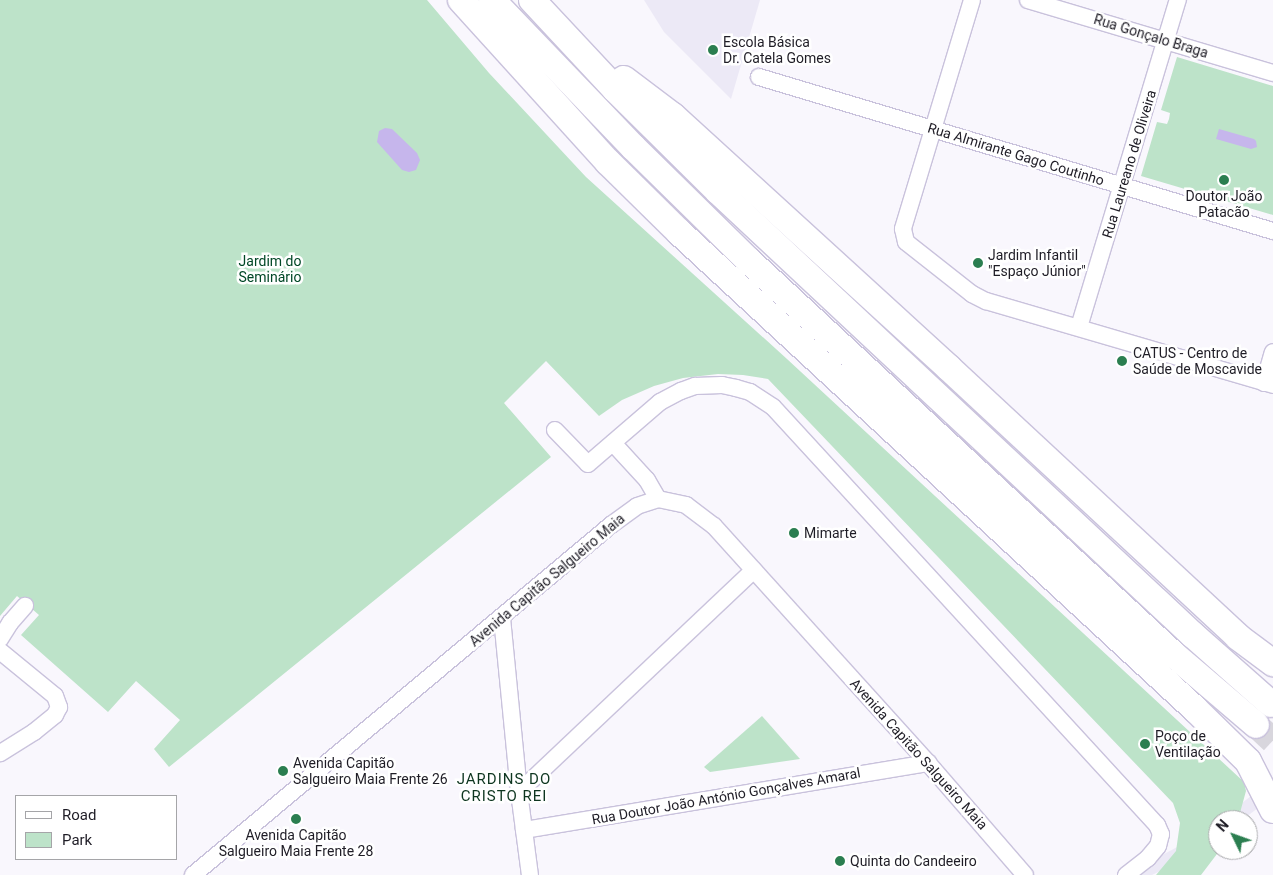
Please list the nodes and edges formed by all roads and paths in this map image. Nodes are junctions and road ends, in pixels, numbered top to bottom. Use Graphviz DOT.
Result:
graph roads {
  1 [pos="461,0"];
  2 [pos="492,0"];
  3 [pos="532,0"];
  4 [pos="972,0"];
  5 [pos="1028,0"];
  6 [pos="1178,0"];
  7 [pos="558,30"];
  8 [pos="1166,41"];
  9 [pos="1273,73"];
  10 [pos="759,77"];
  11 [pos="933,129"];
  12 [pos="1122,186"];
  13 [pos="1273,231"];
  14 [pos="1079,327"];
  15 [pos="1273,352"];
  16 [pos="1268,384"];
  17 [pos="555,430"];
  18 [pos="613,443"];
  19 [pos="658,499"];
  20 [pos="754,570"];
  21 [pos="25,606"];
  22 [pos="502,618"];
  23 [pos="1238,636"];
  24 [pos="0,639"];
  25 [pos="1273,647"];
  26 [pos="0,651"];
  27 [pos="1273,663"];
  28 [pos="0,753"];
  29 [pos="928,763"];
  30 [pos="519,792"];
  31 [pos="1273,806"];
  32 [pos="524,830"];
  33 [pos="193,875"];
  34 [pos="530,875"];
  35 [pos="1025,875"];
  36 [pos="1126,875"];
  1 -- 31 [label="highway"];
  2 -- 7 [label="highway"];
  3 -- 7 [label="highway"];
  4 -- 11 [label="street"];
  5 -- 8 [label="street, Rua Gonçalo Braga"];
  6 -- 8 [label="street, Rua Laureano de Oliveira"];
  7 -- 23 [label="highway"];
  8 -- 9 [label="street, Rua Gonçalo Braga"];
  8 -- 12 [label="street, Rua Laureano de Oliveira"];
  10 -- 11 [label="street, Rua Almirante Gago Coutinho"];
  11 -- 12 [label="street, Rua Almirante Gago Coutinho"];
  11 -- 14 [label="street"];
  12 -- 13 [label="street, Rua Almirante Gago Coutinho"];
  12 -- 14 [label="street, Rua Laureano de Oliveira"];
  14 -- 16 [label="street"];
  15 -- 16 [label="street"];
  17 -- 18 [label="street"];
  18 -- 19 [label="street"];
  18 -- 36 [label="street"];
  19 -- 20 [label="street, Avenida Capitão Salgueiro Maia"];
  19 -- 22 [label="street, Avenida Capitão Salgueiro Maia"];
  20 -- 29 [label="street, Avenida Capitão Salgueiro Maia"];
  20 -- 30 [label="street"];
  21 -- 24 [label="street"];
  22 -- 30 [label="street"];
  22 -- 33 [label="street, Avenida Capitão Salgueiro Maia"];
  23 -- 25 [label="highway"];
  23 -- 27 [label="highway"];
  26 -- 28 [label="street"];
  29 -- 32 [label="street, Rua Doutor João António Gonçalves Amaral"];
  29 -- 35 [label="street, Avenida Capitão Salgueiro Maia"];
  30 -- 32 [label="street"];
  32 -- 34 [label="street"];
}
